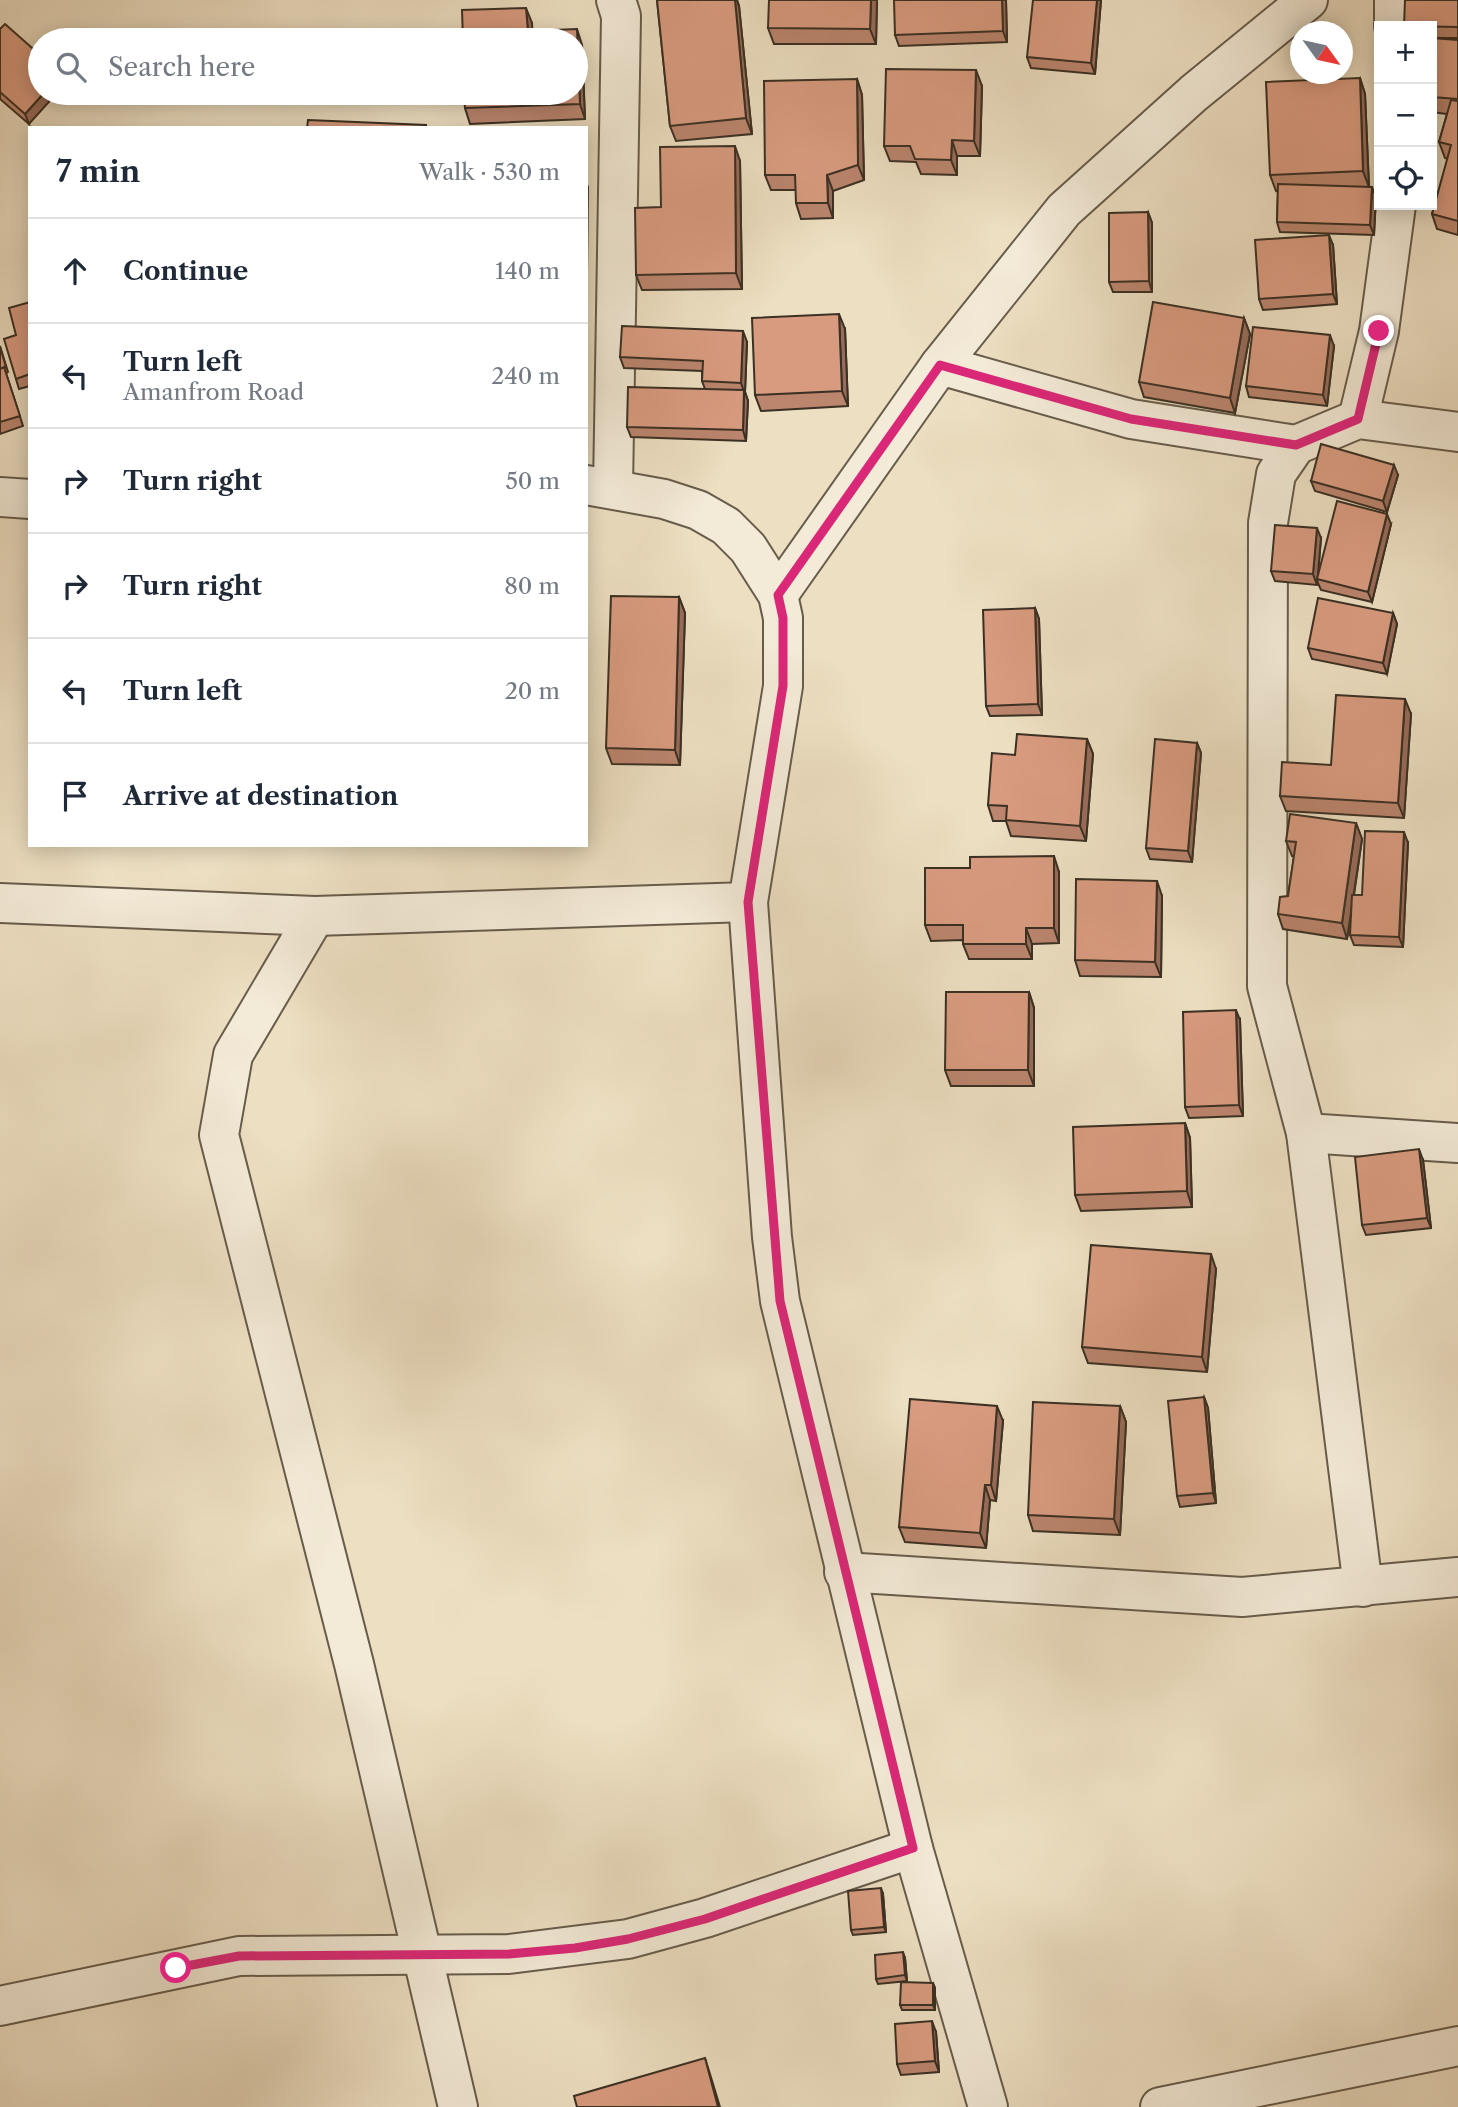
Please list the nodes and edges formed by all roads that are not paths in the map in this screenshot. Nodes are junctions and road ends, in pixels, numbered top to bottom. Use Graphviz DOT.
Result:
graph roads {
  1 [pos="616,0"];
  2 [pos="1308,0"];
  3 [pos="1394,0"];
  4 [pos="1394,21"];
  5 [pos="1395,210"];
  6 [pos="940,365"];
  7 [pos="1358,419"];
  8 [pos="1458,432"];
  9 [pos="1296,445"];
  10 [pos="600,486"];
  11 [pos="0,497"];
  12 [pos="28,499"];
  13 [pos="778,595"];
  14 [pos="748,902"];
  15 [pos="0,903"];
  16 [pos="315,916"];
  17 [pos="1306,1133"];
  18 [pos="1458,1143"];
  19 [pos="844,1572"];
  20 [pos="1458,1577"];
  21 [pos="1363,1587"];
  22 [pos="913,1848"];
  23 [pos="420,1953"];
  24 [pos="0,2006"];
  25 [pos="1458,2046"];
  26 [pos="458,2107"];
  27 [pos="988,2107"];
  28 [pos="1160,2107"];
  1 -- 10 [label="street"];
  2 -- 6 [label="street"];
  3 -- 4 [label="street"];
  5 -- 7 [label="street"];
  6 -- 9 [label="street"];
  6 -- 13 [label="street"];
  7 -- 8 [label="street"];
  7 -- 9 [label="street"];
  9 -- 17 [label="street"];
  10 -- 13 [label="street"];
  11 -- 12 [label="street"];
  13 -- 14 [label="street"];
  14 -- 16 [label="street"];
  14 -- 19 [label="street"];
  15 -- 16 [label="street"];
  16 -- 23 [label="street"];
  17 -- 18 [label="street"];
  17 -- 21 [label="street"];
  19 -- 21 [label="street"];
  19 -- 22 [label="street"];
  20 -- 21 [label="street"];
  22 -- 23 [label="street"];
  22 -- 27 [label="street"];
  23 -- 24 [label="street"];
  23 -- 26 [label="street"];
  25 -- 28 [label="street"];
}
